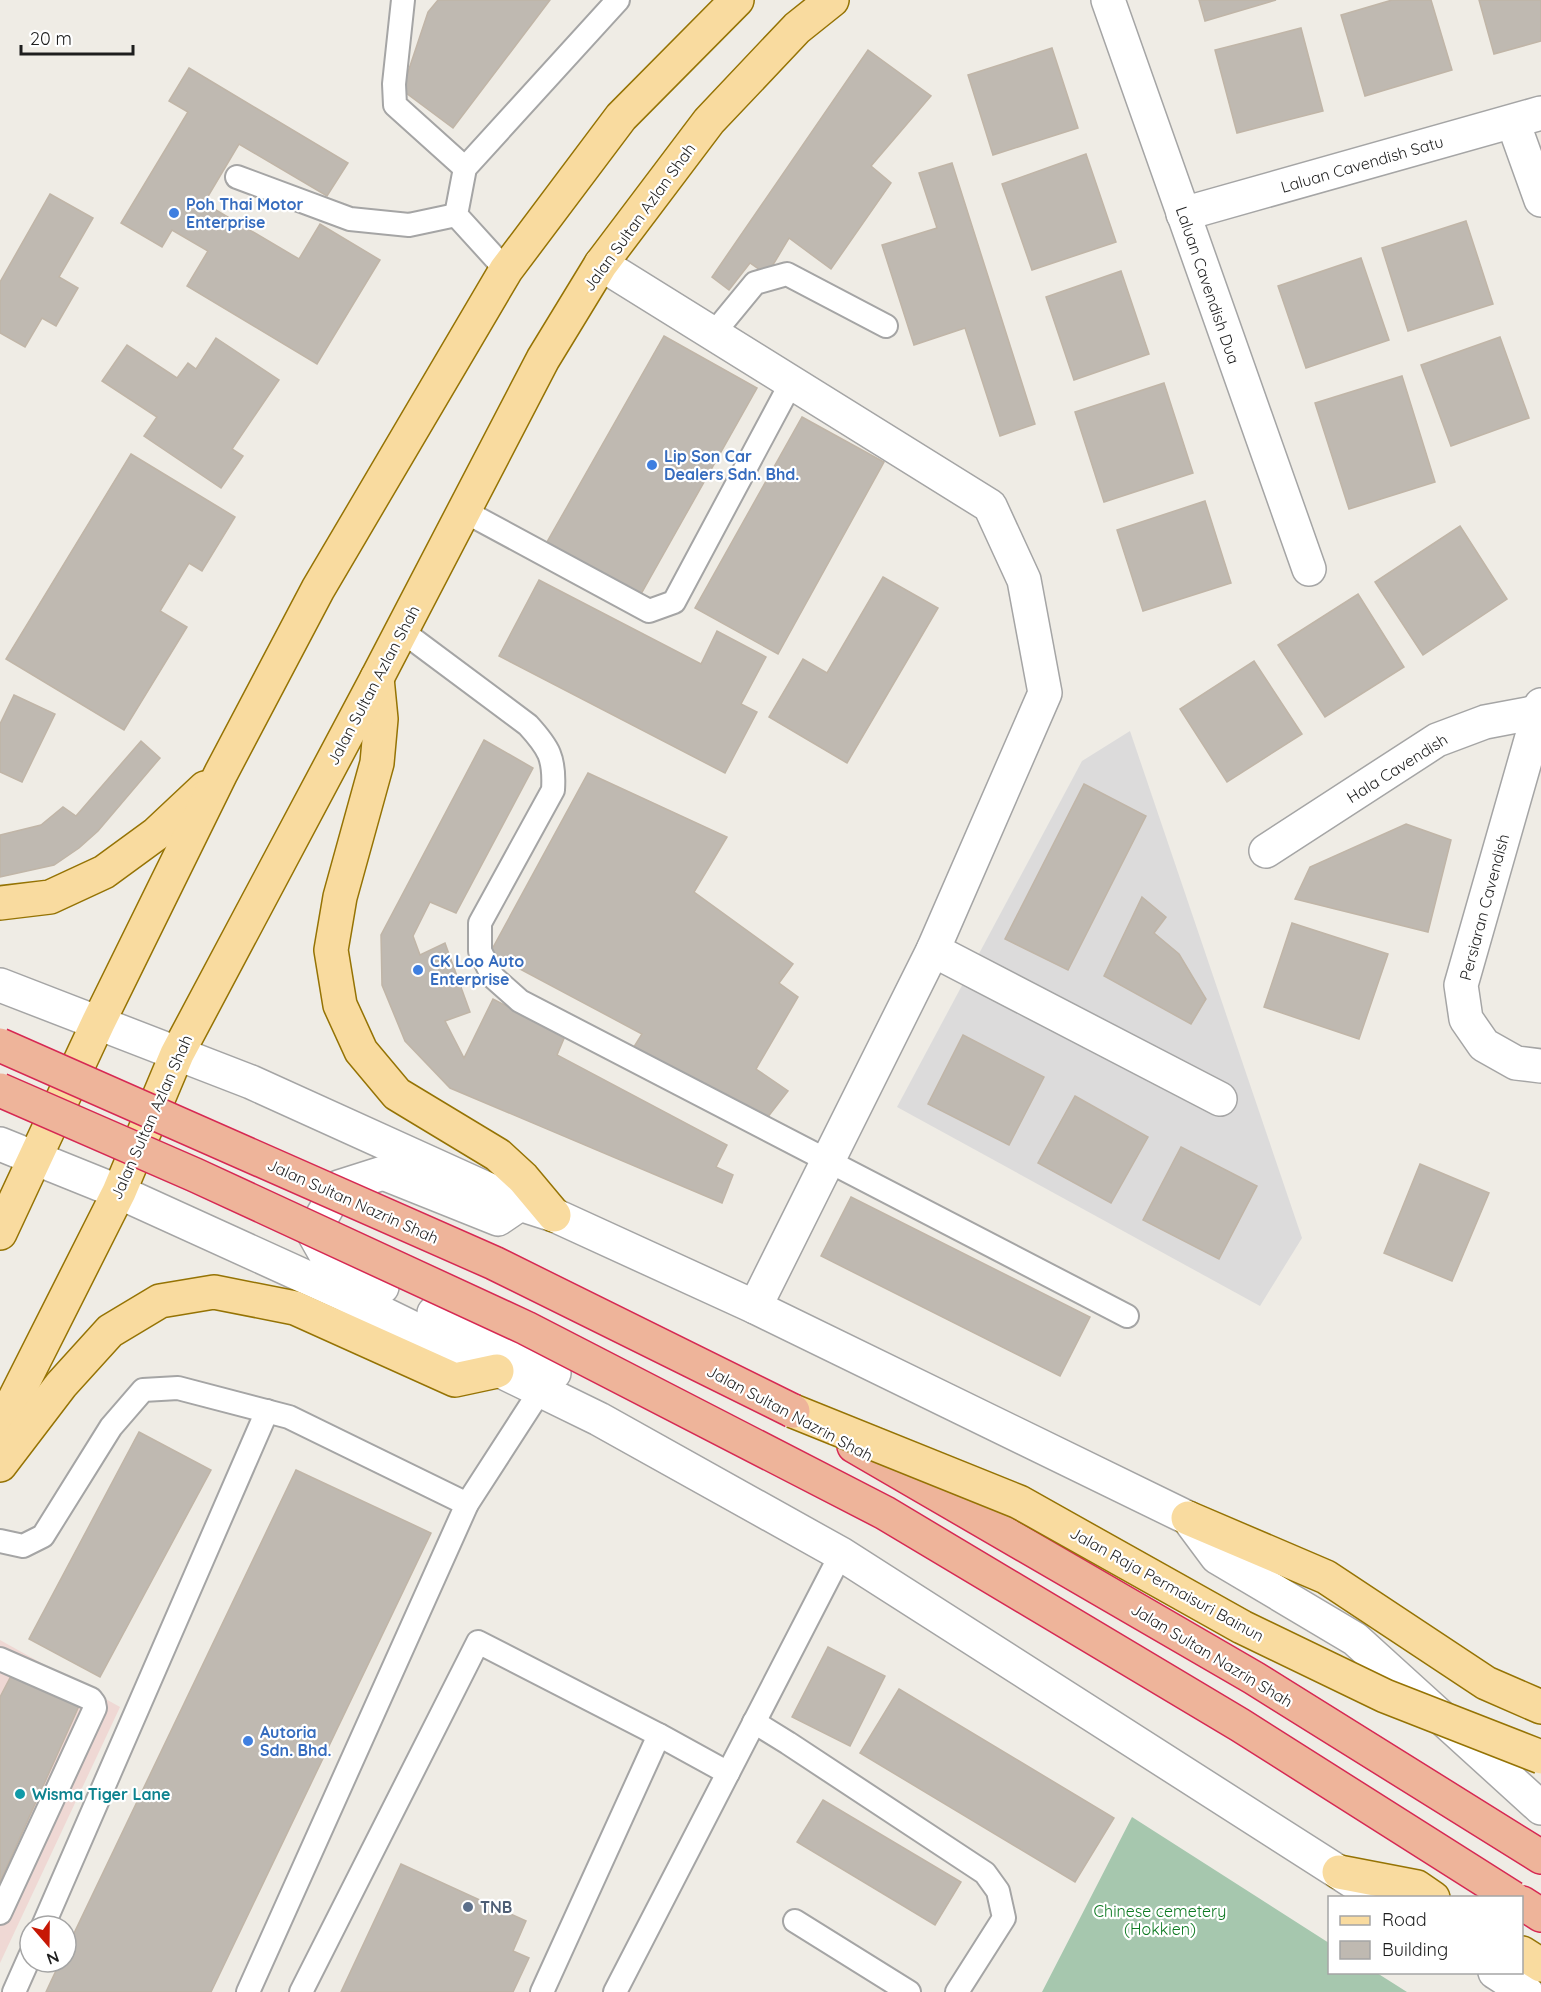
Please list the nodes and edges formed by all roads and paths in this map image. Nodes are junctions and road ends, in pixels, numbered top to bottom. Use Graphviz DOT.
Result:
graph roads {
  1 [pos="403,0"];
  2 [pos="618,0"];
  3 [pos="737,0"];
  4 [pos="832,0"];
  5 [pos="1108,0"];
  6 [pos="1527,118"];
  7 [pos="465,168"];
  8 [pos="237,177"];
  9 [pos="1541,200"];
  10 [pos="1183,214"];
  11 [pos="456,215"];
  12 [pos="601,264"];
  13 [pos="506,270"];
  14 [pos="886,326"];
  15 [pos="713,334"];
  16 [pos="791,383"];
  17 [pos="465,511"];
  18 [pos="1309,569"];
  19 [pos="402,631"];
  20 [pos="377,678"];
  21 [pos="1539,709"];
  22 [pos="221,773"];
  23 [pos="1266,851"];
  24 [pos="0,903"];
  25 [pos="933,950"];
  26 [pos="0,985"];
  27 [pos="98,1023"];
  28 [pos="0,1045"];
  29 [pos="177,1054"];
  30 [pos="1541,1066"];
  31 [pos="0,1090"];
  32 [pos="1220,1099"];
  33 [pos="0,1144"];
  34 [pos="36,1158"];
  35 [pos="828,1162"];
  36 [pos="119,1192"];
  37 [pos="520,1204"];
  38 [pos="554,1215"];
  39 [pos="0,1233"];
  40 [pos="755,1307"];
  41 [pos="1127,1316"];
  42 [pos="497,1371"];
  43 [pos="540,1391"];
  44 [pos="267,1411"];
  45 [pos="793,1411"];
  46 [pos="599,1419"];
  47 [pos="0,1428"];
  48 [pos="0,1465"];
  49 [pos="467,1504"];
  50 [pos="1188,1518"];
  51 [pos="0,1541"];
  52 [pos="841,1554"];
  53 [pos="0,1659"];
  54 [pos="1541,1707"];
  55 [pos="754,1722"];
  56 [pos="659,1735"];
  57 [pos="1541,1757"];
  58 [pos="728,1773"];
  59 [pos="1541,1808"];
  60 [pos="1541,1857"];
  61 [pos="1339,1872"];
  62 [pos="1376,1896"];
  63 [pos="1430,1896"];
  64 [pos="1510,1896"];
  65 [pos="1523,1904"];
  66 [pos="0,1913"];
  67 [pos="48,1914"];
  68 [pos="1541,1915"];
  69 [pos="795,1921"];
  70 [pos="1523,1954"];
  71 [pos="1541,1965"];
  72 [pos="22,1974"];
  73 [pos="1499,1974"];
  74 [pos="14,1992"];
  75 [pos="248,1992"];
  76 [pos="301,1992"];
  77 [pos="542,1992"];
  78 [pos="615,1992"];
  79 [pos="909,1992"];
  80 [pos="957,1992"];
  81 [pos="1526,1992"];
  1 -- 7 [label="lane"];
  2 -- 7 [label="lane"];
  3 -- 13 [label="main road"];
  4 -- 12 [label="main road, Jalan Sultan Azlan Shah"];
  5 -- 10 [label="street, Laluan Cavendish Dua"];
  6 -- 9 [label="street"];
  6 -- 10 [label="street, Laluan Cavendish Satu"];
  7 -- 11 [label="lane"];
  8 -- 11 [label="lane"];
  10 -- 18 [label="street, Laluan Cavendish Dua"];
  11 -- 13 [label="lane"];
  12 -- 15 [label="street"];
  12 -- 17 [label="main road, Jalan Sultan Azlan Shah"];
  13 -- 22 [label="main road"];
  14 -- 15 [label="lane"];
  15 -- 16 [label="street"];
  16 -- 17 [label="lane"];
  16 -- 25 [label="street"];
  17 -- 19 [label="main road, Jalan Sultan Azlan Shah"];
  19 -- 20 [label="main road, Jalan Sultan Azlan Shah"];
  19 -- 35 [label="lane"];
  20 -- 29 [label="main road, Jalan Sultan Azlan Shah"];
  20 -- 38 [label="main road"];
  21 -- 23 [label="street, Hala Cavendish"];
  21 -- 30 [label="street, Persiaran Cavendish"];
  22 -- 24 [label="main road"];
  22 -- 27 [label="main road"];
  25 -- 32 [label="street"];
  25 -- 35 [label="street"];
  26 -- 27 [label="street"];
  27 -- 29 [label="street"];
  27 -- 34 [label="main road"];
  28 -- 45 [label="highway, Jalan Sultan Nazrin Shah, bridge"];
  29 -- 36 [label="main road, Jalan Sultan Azlan Shah"];
  29 -- 37 [label="street"];
  31 -- 64 [label="highway, bridge"];
  33 -- 34 [label="street"];
  34 -- 36 [label="street"];
  34 -- 39 [label="main road"];
  35 -- 40 [label="street"];
  35 -- 41 [label="lane"];
  36 -- 42 [label="street"];
  36 -- 47 [label="main road, Jalan Sultan Azlan Shah"];
  37 -- 38 [label="street"];
  37 -- 46 [label="street"];
  38 -- 40 [label="street"];
  40 -- 50 [label="street"];
  42 -- 43 [label="street"];
  42 -- 48 [label="main road"];
  43 -- 46 [label="street"];
  43 -- 49 [label="lane"];
  44 -- 49 [label="lane"];
  44 -- 51 [label="lane"];
  44 -- 67 [label="lane"];
  45 -- 57 [label="main road, Jalan Raja Permaisuri Bainun, bridge"];
  45 -- 60 [label="highway, Jalan Sultan Nazrin Shah, bridge"];
  46 -- 52 [label="street"];
  49 -- 75 [label="lane"];
  50 -- 54 [label="main road"];
  50 -- 59 [label="street"];
  52 -- 55 [label="lane"];
  52 -- 61 [label="street"];
  53 -- 66 [label="lane"];
  55 -- 58 [label="lane"];
  55 -- 80 [label="lane"];
  56 -- 58 [label="lane"];
  56 -- 76 [label="lane"];
  56 -- 77 [label="lane"];
  58 -- 78 [label="lane"];
  61 -- 62 [label="street"];
  61 -- 63 [label="main road"];
  65 -- 68 [label="highway"];
  69 -- 79 [label="lane"];
  70 -- 71 [label="main road"];
  72 -- 74 [label="lane"];
  73 -- 81 [label="street"];
}
